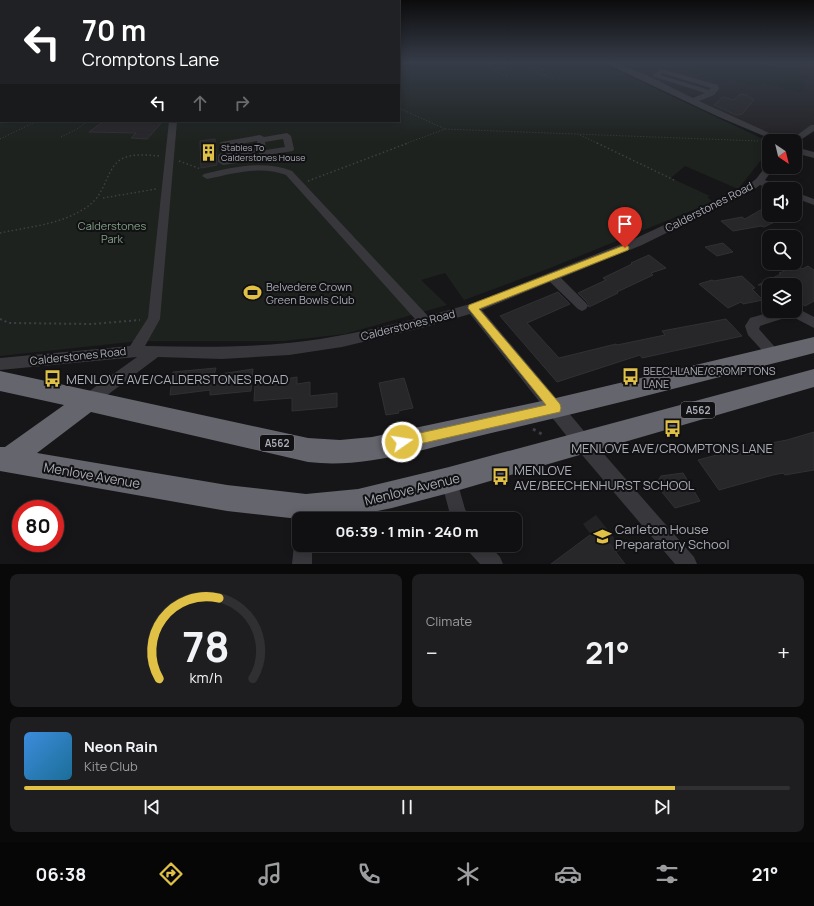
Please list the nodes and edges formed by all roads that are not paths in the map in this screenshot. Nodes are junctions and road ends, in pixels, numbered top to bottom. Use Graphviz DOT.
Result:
graph roads {
  1 [pos="668,89"];
  2 [pos="699,89"];
  3 [pos="716,89"];
  4 [pos="711,93"];
  5 [pos="692,101"];
  6 [pos="173,122"];
  7 [pos="814,127"];
  8 [pos="766,134"];
  9 [pos="802,135"];
  10 [pos="224,144"];
  11 [pos="802,152"];
  12 [pos="814,155"];
  13 [pos="265,167"];
  14 [pos="764,174"];
  15 [pos="207,176"];
  16 [pos="759,181"];
  17 [pos="762,182"];
  18 [pos="802,198"];
  19 [pos="814,202"];
  20 [pos="553,277"];
  21 [pos="582,306"];
  22 [pos="472,308"];
  23 [pos="425,322"];
  24 [pos="814,323"];
  25 [pos="814,345"];
  26 [pos="134,351"];
  27 [pos="156,351"];
  28 [pos="774,354"];
  29 [pos="0,364"];
  30 [pos="814,378"];
  31 [pos="0,381"];
  32 [pos="89,400"];
  33 [pos="556,408"];
  34 [pos="583,443"];
  35 [pos="3,462"];
  36 [pos="449,480"];
  37 [pos="300,512"];
  38 [pos="310,512"];
  39 [pos="457,512"];
  40 [pos="303,552"];
  41 [pos="482,552"];
  42 [pos="302,564"];
  43 [pos="493,564"];
  44 [pos="687,564"];
  1 -- 5 [label="street"];
  2 -- 4 [label="street"];
  3 -- 4 [label="street"];
  4 -- 5 [label="street"];
  5 -- 8 [label="street"];
  6 -- 26 [label="street"];
  7 -- 9 [label="street"];
  10 -- 13 [label="street"];
  11 -- 12 [label="street"];
  13 -- 15 [label="street"];
  13 -- 23 [label="street"];
  14 -- 16 [label="street, Calderstones Road"];
  16 -- 17 [label="street"];
  16 -- 20 [label="street, Calderstones Road"];
  18 -- 19 [label="street"];
  20 -- 21 [label="street"];
  20 -- 22 [label="street, Calderstones Road"];
  22 -- 23 [label="street, Calderstones Road"];
  22 -- 33 [label="street"];
  23 -- 27 [label="street, Calderstones Road"];
  24 -- 28 [label="street"];
  25 -- 28 [label="highway, A562"];
  26 -- 27 [label="street, Calderstones Road"];
  26 -- 29 [label="street, Calderstones Road"];
  27 -- 32 [label="street, Calderstones Road"];
  28 -- 33 [label="highway, A562"];
  30 -- 34 [label="highway, Menlove Avenue / A562"];
  31 -- 32 [label="highway, A562"];
  32 -- 33 [label="highway, A562"];
  32 -- 35 [label="highway"];
  33 -- 34 [label="street"];
  34 -- 36 [label="highway, Menlove Avenue / A562"];
  34 -- 44 [label="street"];
  35 -- 37 [label="highway, Menlove Avenue / A562"];
  36 -- 38 [label="highway, Menlove Avenue / A562"];
  36 -- 39 [label="street"];
  40 -- 42 [label="street"];
  41 -- 43 [label="street"];
}
